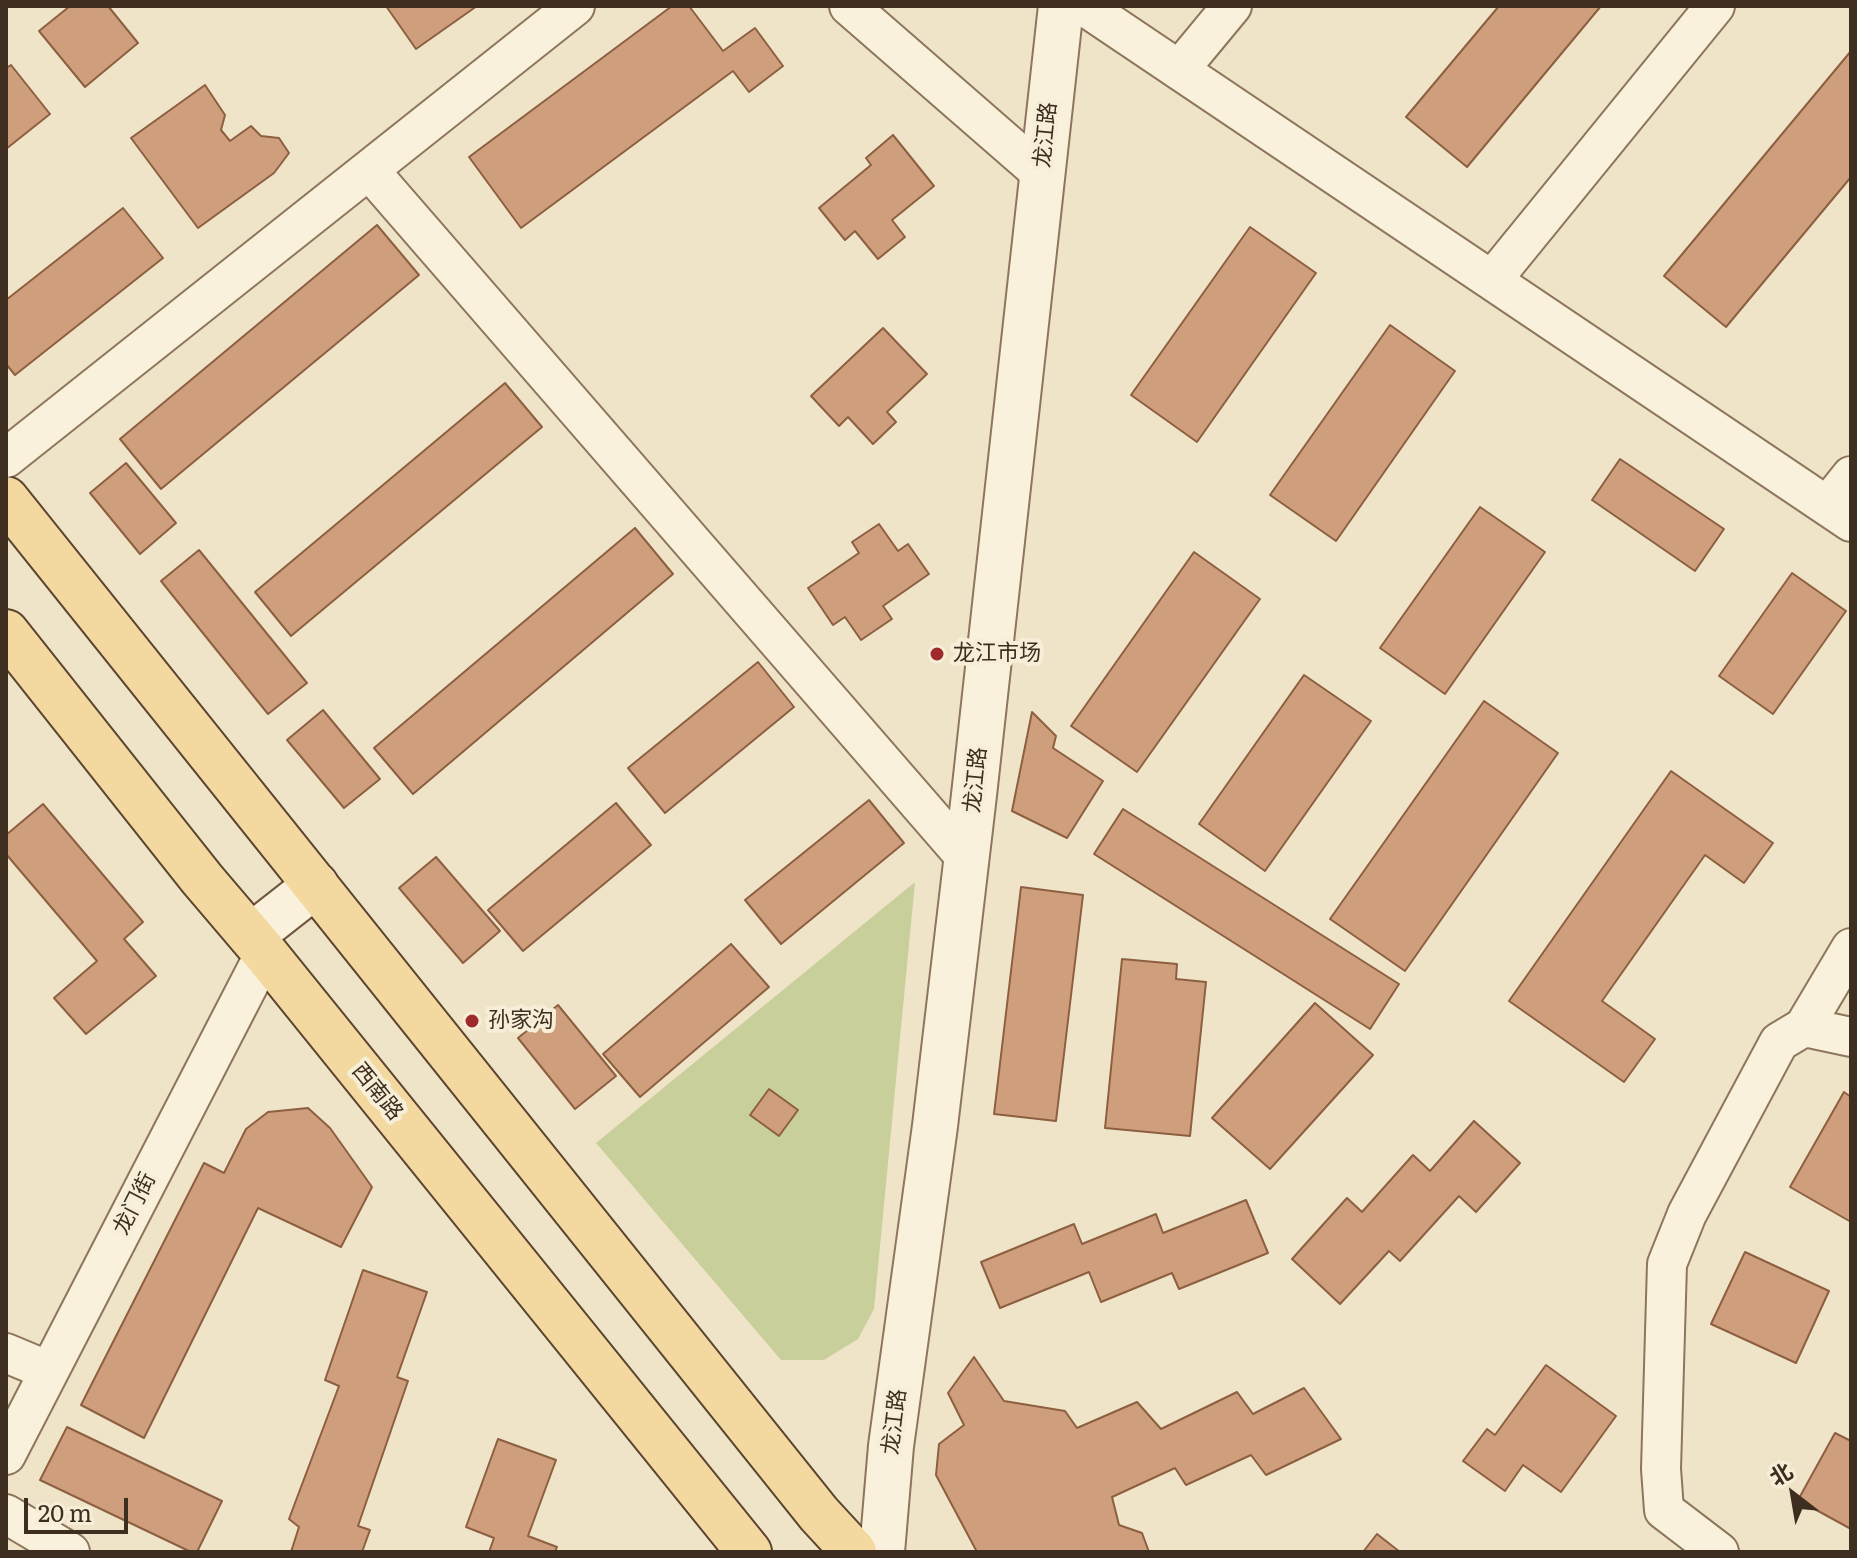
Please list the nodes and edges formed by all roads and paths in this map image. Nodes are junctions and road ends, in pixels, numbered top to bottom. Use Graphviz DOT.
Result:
graph roads {
  1 [pos="575,6"];
  2 [pos="849,6"];
  3 [pos="1061,6"];
  4 [pos="1084,6"];
  5 [pos="1232,6"];
  6 [pos="1715,6"];
  7 [pos="1179,70"];
  8 [pos="369,170"];
  9 [pos="1042,174"];
  10 [pos="1492,280"];
  11 [pos="6,458"];
  12 [pos="1851,476"];
  13 [pos="6,499"];
  14 [pos="1839,514"];
  15 [pos="6,632"];
  16 [pos="967,859"];
  17 [pos="316,885"];
  18 [pos="258,945"];
  19 [pos="1851,948"];
  20 [pos="1804,1027"];
  21 [pos="1851,1037"];
  22 [pos="6,1353"];
  23 [pos="49,1371"];
  24 [pos="6,1455"];
  25 [pos="6,1514"];
  26 [pos="70,1552"];
  27 [pos="749,1552"];
  28 [pos="854,1552"];
  29 [pos="882,1552"];
  30 [pos="1719,1552"];
  1 -- 8 [label="street"];
  2 -- 9 [label="street"];
  3 -- 9 [label="street, 龙江路"];
  4 -- 7 [label="street"];
  5 -- 7 [label="street"];
  6 -- 10 [label="street"];
  7 -- 10 [label="street"];
  8 -- 11 [label="street"];
  8 -- 16 [label="street"];
  9 -- 16 [label="street, 龙江路"];
  10 -- 14 [label="street"];
  12 -- 14 [label="street"];
  13 -- 17 [label="main road"];
  15 -- 18 [label="main road, 西南路"];
  16 -- 29 [label="street, 龙江路"];
  17 -- 18 [label="street"];
  17 -- 28 [label="main road"];
  18 -- 23 [label="street, 龙门街"];
  18 -- 27 [label="main road, 西南路"];
  19 -- 20 [label="street"];
  20 -- 21 [label="street"];
  20 -- 30 [label="street"];
  22 -- 23 [label="street"];
  23 -- 24 [label="street, 龙门街"];
  25 -- 26 [label="street"];
}
